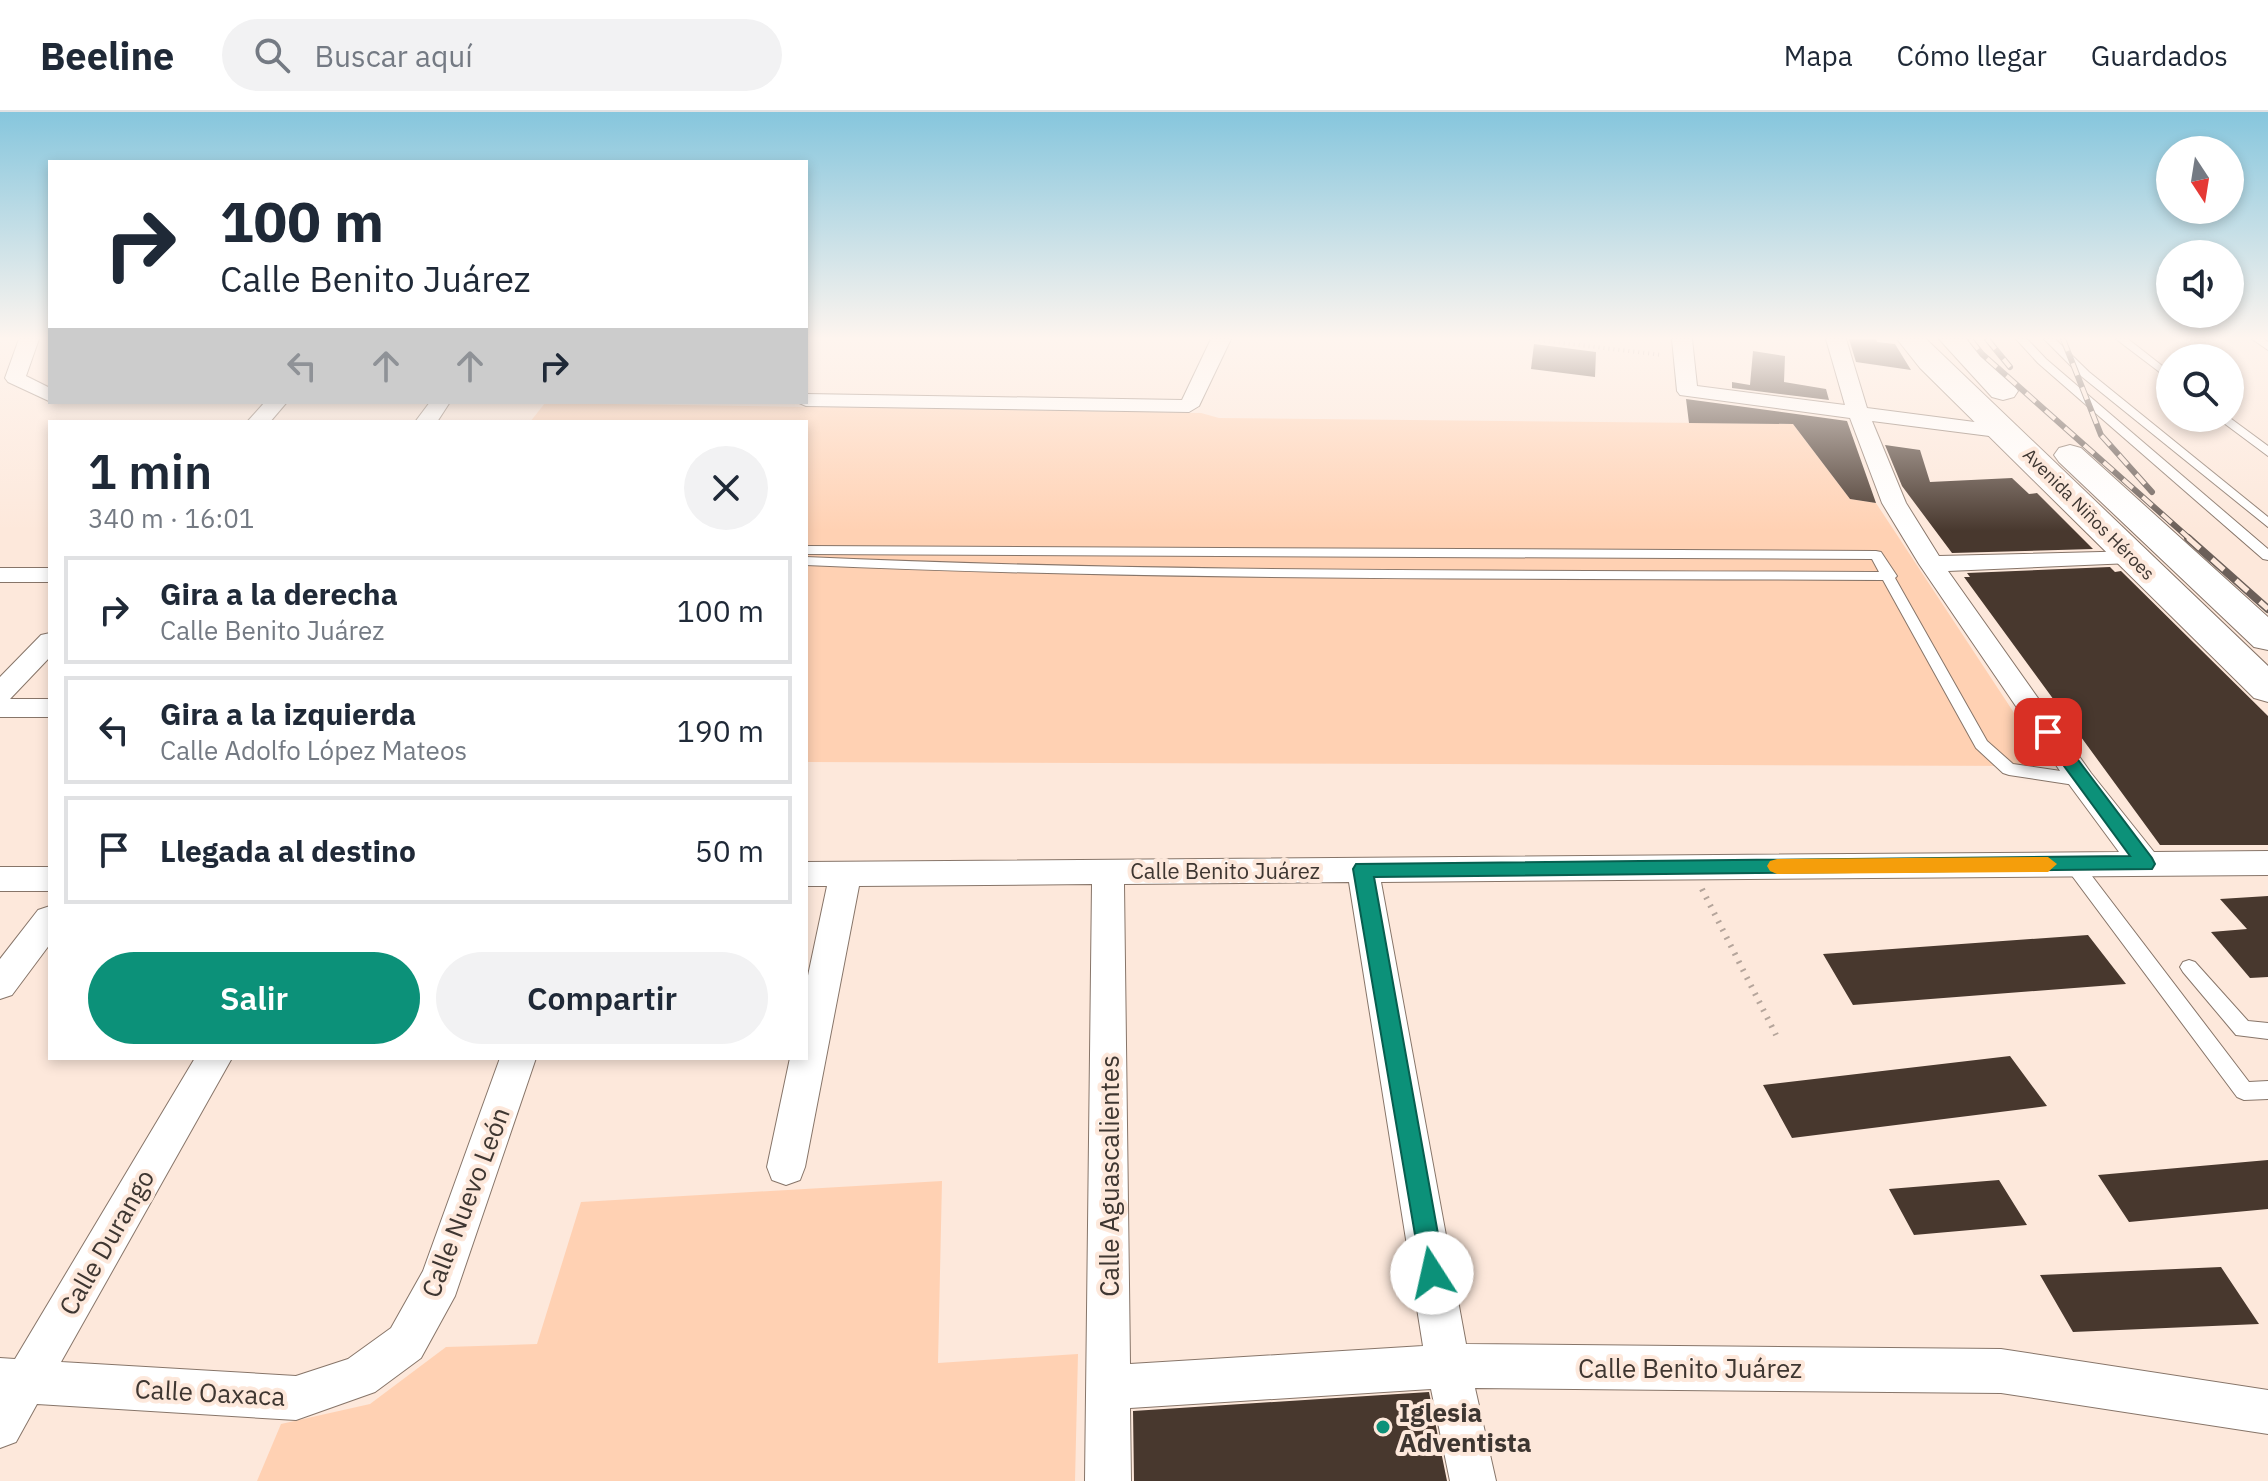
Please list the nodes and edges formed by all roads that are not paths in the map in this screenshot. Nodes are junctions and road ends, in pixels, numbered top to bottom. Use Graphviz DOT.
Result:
graph roads {
  1 [pos="990,403"];
  2 [pos="1190,403"];
  3 [pos="1779,403"];
  4 [pos="1855,403"];
  5 [pos="1974,403"];
  6 [pos="2015,403"];
  7 [pos="2091,403"];
  8 [pos="2120,403"];
  9 [pos="275,404"];
  10 [pos="1858,413"];
  11 [pos="260,420"];
  12 [pos="2005,432"];
  13 [pos="2242,432"];
  14 [pos="2268,452"];
  15 [pos="2268,523"];
  16 [pos="808,550"];
  17 [pos="2131,556"];
  18 [pos="2268,556"];
  19 [pos="808,561"];
  20 [pos="1931,564"];
  21 [pos="0,575"];
  22 [pos="48,575"];
  23 [pos="1890,576"];
  24 [pos="2268,638"];
  25 [pos="48,643"];
  26 [pos="2268,689"];
  27 [pos="0,693"];
  28 [pos="0,708"];
  29 [pos="48,708"];
  30 [pos="2081,780"];
  31 [pos="2268,863"];
  32 [pos="2073,864"];
  33 [pos="2146,864"];
  34 [pos="1363,869"];
  35 [pos="1108,871"];
  36 [pos="846,873"];
  37 [pos="808,874"];
  38 [pos="0,879"];
  39 [pos="48,879"];
  40 [pos="48,922"];
  41 [pos="2189,967"];
  42 [pos="0,985"];
  43 [pos="2268,1031"];
  44 [pos="808,1059"];
  45 [pos="213,1060"];
  46 [pos="517,1060"];
  47 [pos="808,1060"];
  48 [pos="2268,1090"];
  49 [pos="786,1167"];
  50 [pos="406,1343"];
  51 [pos="1448,1366"];
  52 [pos="12,1381"];
  53 [pos="1110,1387"];
  54 [pos="2268,1412"];
  55 [pos="0,1426"];
  56 [pos="1108,1481"];
  57 [pos="1473,1481"];
  1 -- 2 [label="street"];
  3 -- 10 [label="street"];
  4 -- 10 [label="street"];
  5 -- 12 [label="main road, Avenida Niños Héroes"];
  6 -- 24 [label="main road, Avenida Niños Héroes"];
  7 -- 18 [label="lane"];
  8 -- 15 [label="lane"];
  9 -- 11 [label="street"];
  10 -- 12 [label="street"];
  10 -- 20 [label="street"];
  12 -- 17 [label="main road, Avenida Niños Héroes"];
  13 -- 14 [label="lane"];
  16 -- 23 [label="lane"];
  17 -- 20 [label="street"];
  17 -- 26 [label="main road, Avenida Niños Héroes"];
  19 -- 23 [label="lane"];
  20 -- 30 [label="street"];
  21 -- 22 [label="street"];
  23 -- 30 [label="lane"];
  25 -- 27 [label="street"];
  28 -- 29 [label="street"];
  30 -- 33 [label="street"];
  31 -- 33 [label="street, Calle Benito Juárez"];
  32 -- 33 [label="street, Calle Benito Juárez"];
  32 -- 34 [label="street, Calle Benito Juárez"];
  32 -- 48 [label="lane"];
  34 -- 35 [label="street, Calle Benito Juárez"];
  34 -- 51 [label="street"];
  35 -- 36 [label="street, Calle Benito Juárez"];
  35 -- 53 [label="street, Calle Aguascalientes"];
  36 -- 37 [label="street, Calle Benito Juárez"];
  36 -- 44 [label="street"];
  38 -- 39 [label="street"];
  40 -- 42 [label="street"];
  41 -- 43 [label="lane"];
  45 -- 52 [label="street, Calle Durango"];
  46 -- 50 [label="street, Calle Nuevo León"];
  47 -- 49 [label="street"];
  50 -- 52 [label="street, Calle Oaxaca"];
  51 -- 53 [label="street, Calle Benito Juárez"];
  51 -- 54 [label="street, Calle Benito Juárez"];
  51 -- 57 [label="street"];
  52 -- 55 [label="street, Calle Durango"];
  53 -- 56 [label="street, Calle Aguascalientes"];
}
